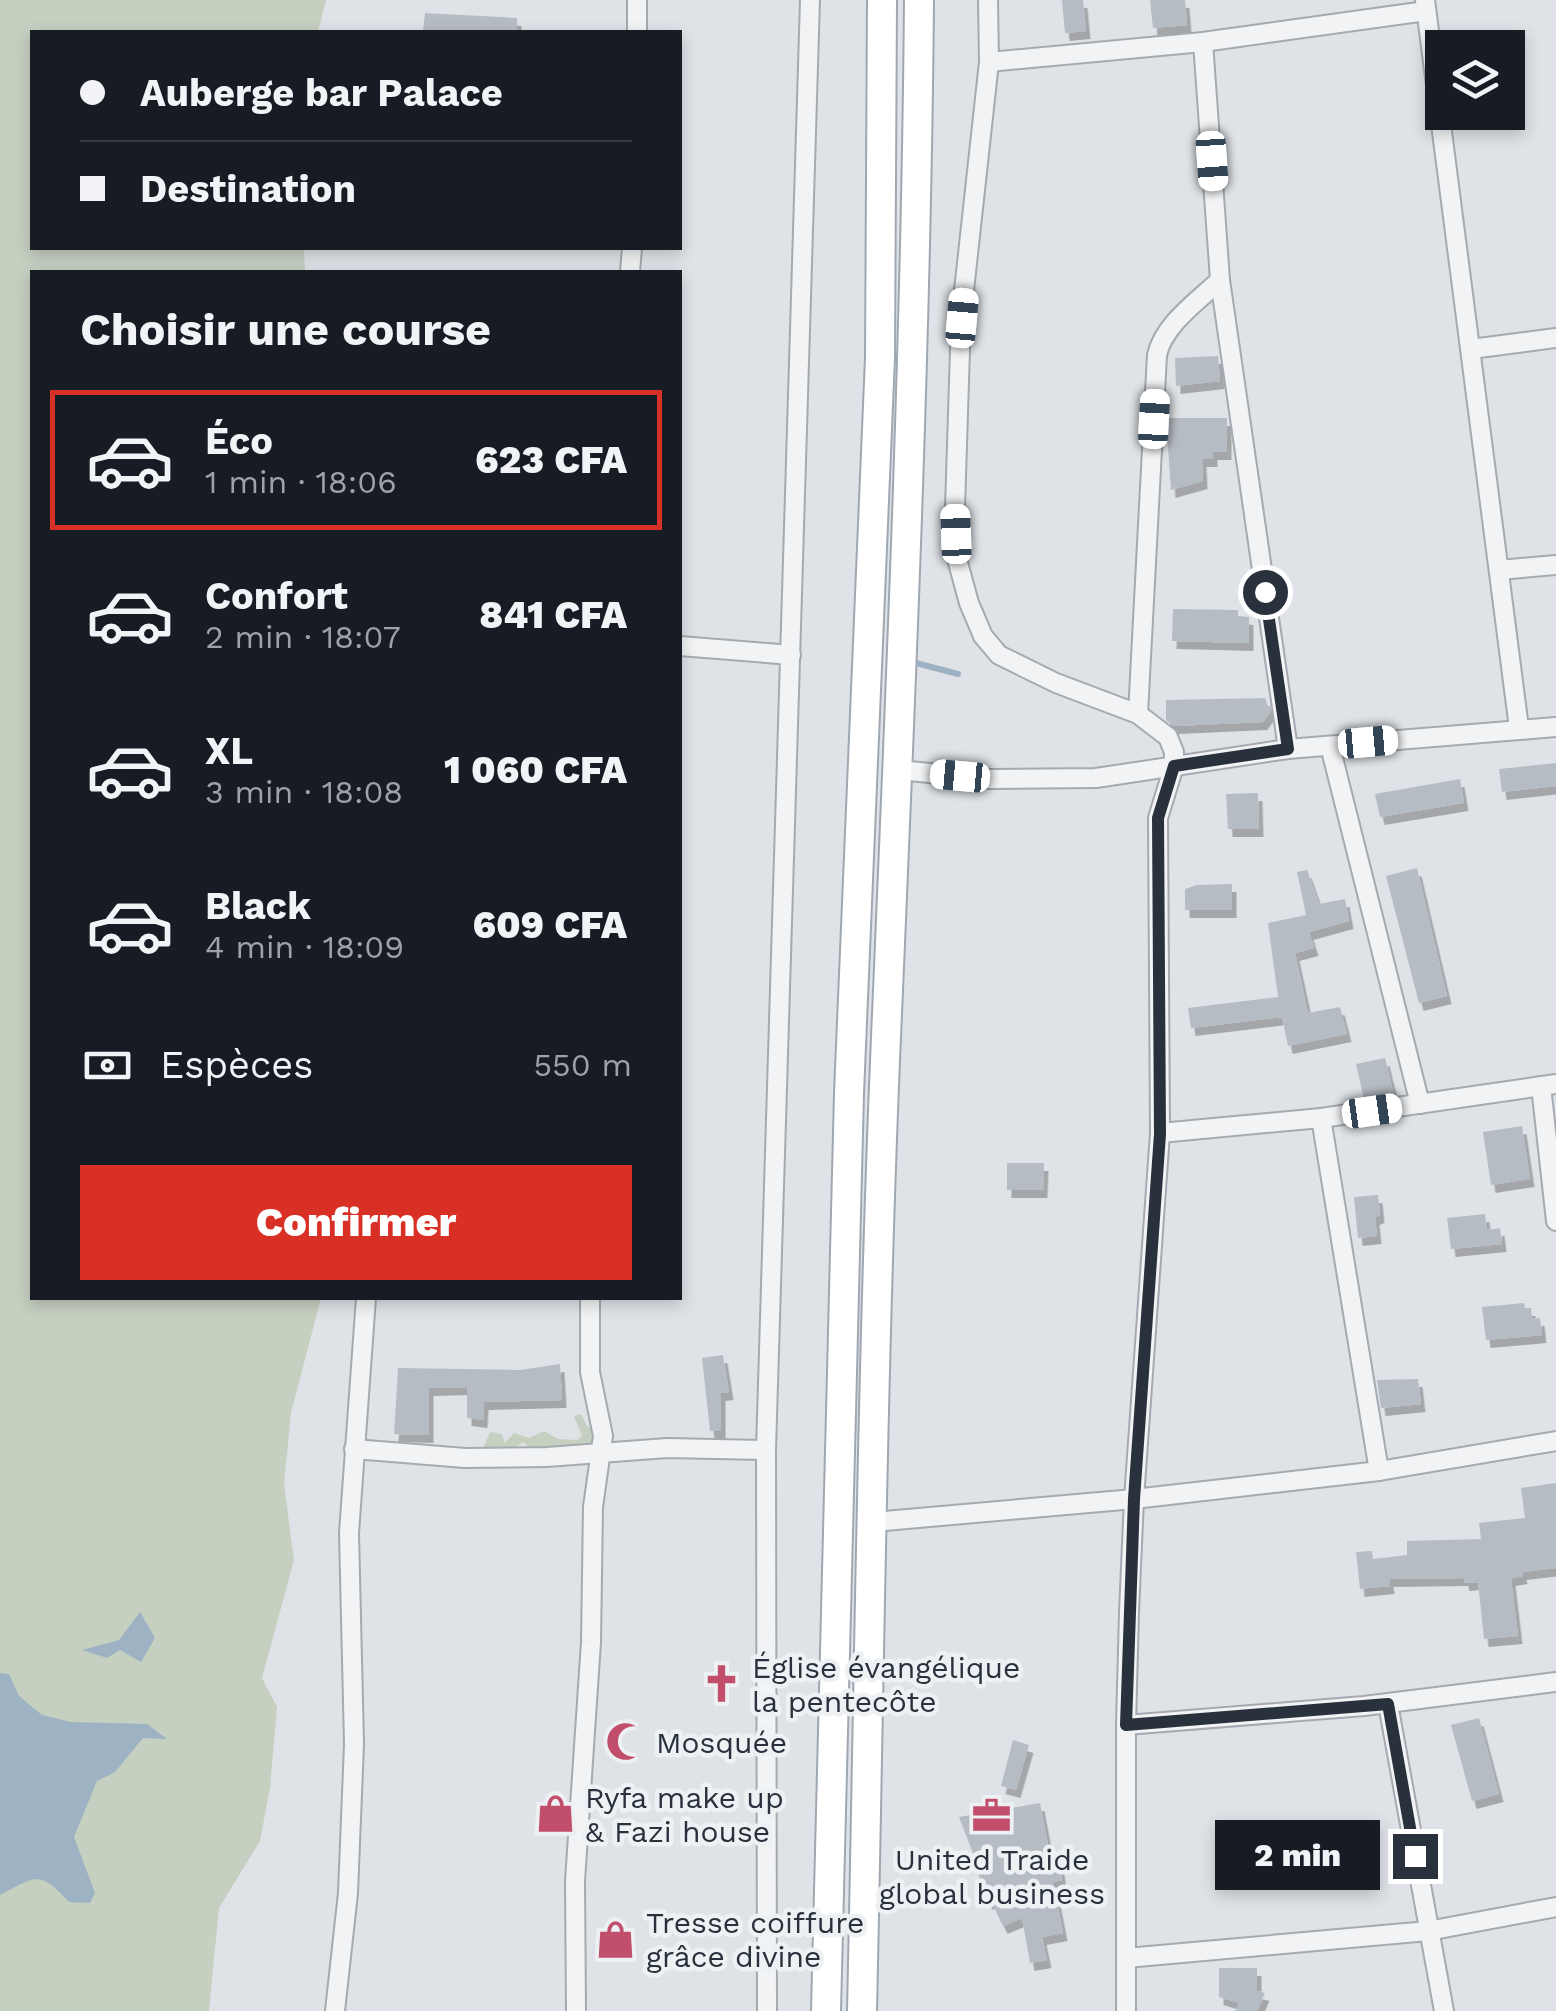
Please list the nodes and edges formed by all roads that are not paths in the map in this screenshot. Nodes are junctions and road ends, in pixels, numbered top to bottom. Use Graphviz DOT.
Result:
graph roads {
  1 [pos="637,0"];
  2 [pos="810,0"];
  3 [pos="882,0"];
  4 [pos="919,0"];
  5 [pos="988,0"];
  6 [pos="1425,5"];
  7 [pos="637,30"];
  8 [pos="1203,42"];
  9 [pos="989,62"];
  10 [pos="1220,280"];
  11 [pos="1556,338"];
  12 [pos="1471,349"];
  13 [pos="1556,565"];
  14 [pos="1499,570"];
  15 [pos="682,646"];
  16 [pos="791,655"];
  17 [pos="1138,714"];
  18 [pos="1556,726"];
  19 [pos="1520,728"];
  20 [pos="1330,746"];
  21 [pos="1288,749"];
  22 [pos="1174,766"];
  23 [pos="900,770"];
  24 [pos="1549,1085"];
  25 [pos="1420,1104"];
  26 [pos="1321,1118"];
  27 [pos="1160,1134"];
  28 [pos="1556,1222"];
  29 [pos="366,1300"];
  30 [pos="590,1300"];
  31 [pos="1556,1441"];
  32 [pos="354,1448"];
  33 [pos="766,1450"];
  34 [pos="602,1452"];
  35 [pos="1379,1471"];
  36 [pos="1134,1499"];
  37 [pos="873,1522"];
  38 [pos="1556,1682"];
  39 [pos="1388,1704"];
  40 [pos="1126,1725"];
  41 [pos="1556,1907"];
  42 [pos="1428,1931"];
  43 [pos="1126,1958"];
  44 [pos="335,2011"];
  45 [pos="576,2011"];
  46 [pos="767,2011"];
  47 [pos="826,2011"];
  48 [pos="862,2011"];
  49 [pos="1126,2011"];
  50 [pos="1444,2011"];
  1 -- 7 [label="street"];
  2 -- 16 [label="street"];
  3 -- 47 [label="main road"];
  4 -- 23 [label="main road"];
  5 -- 9 [label="street"];
  6 -- 8 [label="street"];
  6 -- 12 [label="street"];
  8 -- 9 [label="street"];
  8 -- 10 [label="street"];
  9 -- 17 [label="street"];
  10 -- 17 [label="street"];
  10 -- 21 [label="street"];
  11 -- 12 [label="street"];
  12 -- 14 [label="street"];
  13 -- 14 [label="street"];
  14 -- 19 [label="street"];
  15 -- 16 [label="street"];
  16 -- 33 [label="street"];
  17 -- 22 [label="street"];
  18 -- 19 [label="street"];
  19 -- 20 [label="street"];
  20 -- 21 [label="street"];
  20 -- 25 [label="street"];
  21 -- 22 [label="street"];
  22 -- 23 [label="street"];
  22 -- 27 [label="street"];
  23 -- 37 [label="main road"];
  24 -- 25 [label="street"];
  24 -- 28 [label="street"];
  25 -- 26 [label="street"];
  26 -- 27 [label="street"];
  26 -- 35 [label="street"];
  27 -- 36 [label="street"];
  29 -- 32 [label="street"];
  30 -- 34 [label="street"];
  31 -- 35 [label="street"];
  32 -- 34 [label="street"];
  32 -- 44 [label="street"];
  33 -- 34 [label="street"];
  33 -- 46 [label="street"];
  34 -- 45 [label="street"];
  35 -- 36 [label="street"];
  36 -- 37 [label="street"];
  36 -- 40 [label="street"];
  37 -- 48 [label="main road"];
  38 -- 39 [label="street"];
  39 -- 40 [label="street"];
  39 -- 42 [label="street"];
  40 -- 43 [label="street"];
  41 -- 42 [label="street"];
  42 -- 43 [label="street"];
  42 -- 50 [label="street"];
  43 -- 49 [label="street"];
}
